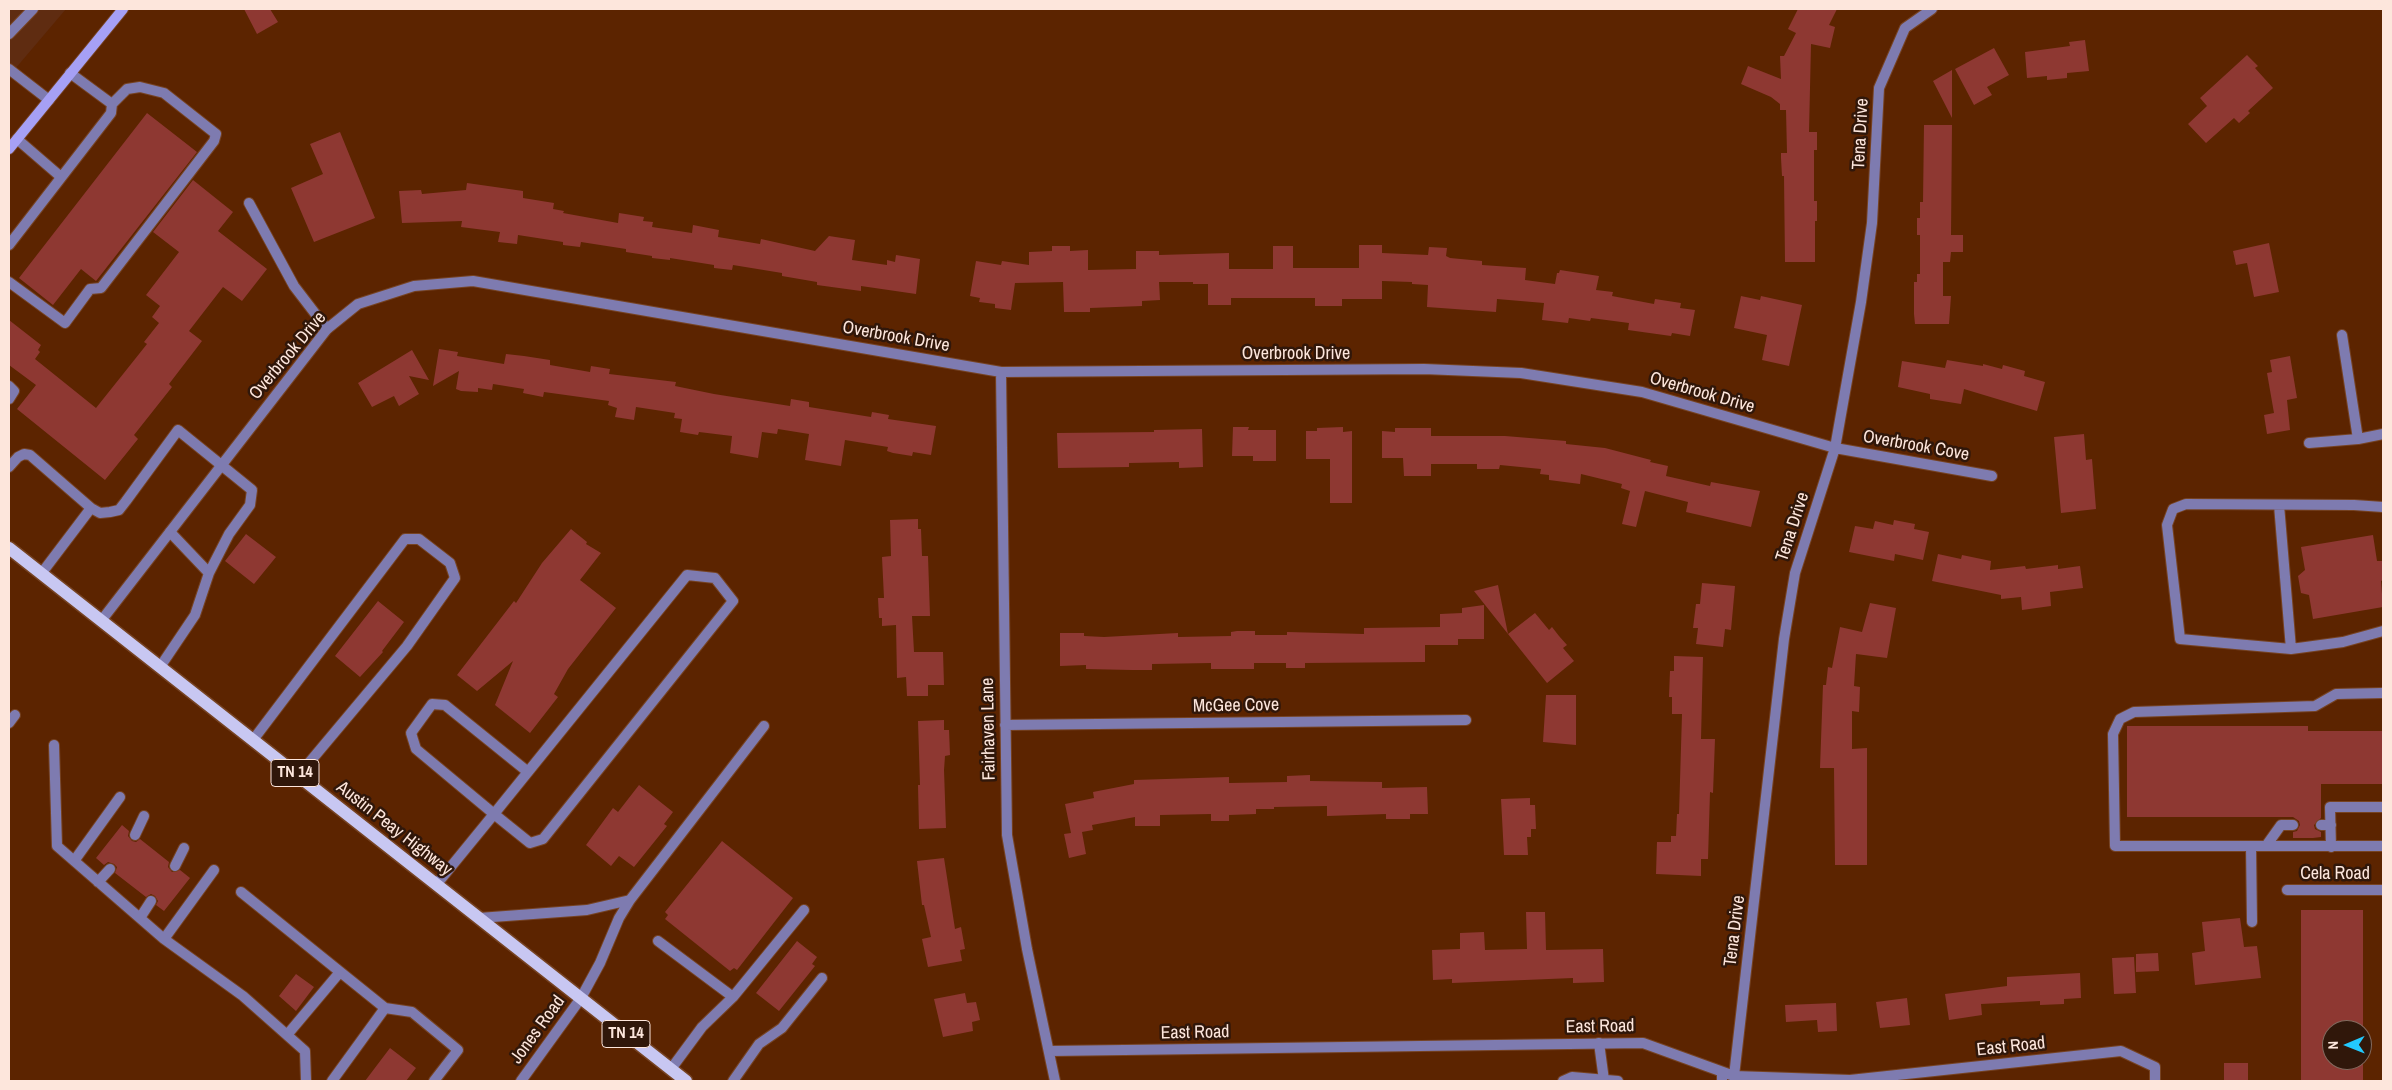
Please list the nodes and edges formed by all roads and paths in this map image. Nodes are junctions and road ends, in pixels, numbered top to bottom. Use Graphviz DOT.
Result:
graph roads {
  1 [pos="32,9"];
  2 [pos="123,9"];
  3 [pos="1932,9"];
  4 [pos="9,34"];
  5 [pos="9,69"];
  6 [pos="70,73"];
  7 [pos="49,100"];
  8 [pos="112,104"];
  9 [pos="17,139"];
  10 [pos="9,150"];
  11 [pos="62,177"];
  12 [pos="249,203"];
  13 [pos="10,241"];
  14 [pos="9,282"];
  15 [pos="327,329"];
  16 [pos="2342,335"];
  17 [pos="1001,372"];
  18 [pos="9,386"];
  19 [pos="9,399"];
  20 [pos="2383,434"];
  21 [pos="2358,439"];
  22 [pos="2309,443"];
  23 [pos="1835,448"];
  24 [pos="221,466"];
  25 [pos="9,467"];
  26 [pos="1992,476"];
  27 [pos="2279,505"];
  28 [pos="2383,507"];
  29 [pos="91,508"];
  30 [pos="170,532"];
  31 [pos="9,548"];
  32 [pos="208,573"];
  33 [pos="42,574"];
  34 [pos="101,621"];
  35 [pos="2383,631"];
  36 [pos="2291,649"];
  37 [pos="160,668"];
  38 [pos="2383,693"];
  39 [pos="1466,720"];
  40 [pos="1005,725"];
  41 [pos="764,726"];
  42 [pos="253,740"];
  43 [pos="54,745"];
  44 [pos="528,772"];
  45 [pos="298,776"];
  46 [pos="120,797"];
  47 [pos="2383,807"];
  48 [pos="494,814"];
  49 [pos="144,816"];
  50 [pos="2293,825"];
  51 [pos="135,835"];
  52 [pos="2251,846"];
  53 [pos="2266,846"];
  54 [pos="2383,846"];
  55 [pos="2331,847"];
  56 [pos="184,848"];
  57 [pos="74,861"];
  58 [pos="175,866"];
  59 [pos="110,869"];
  60 [pos="214,870"];
  61 [pos="98,882"];
  62 [pos="436,885"];
  63 [pos="2287,890"];
  64 [pos="2383,890"];
  65 [pos="241,892"];
  66 [pos="630,900"];
  67 [pos="151,901"];
  68 [pos="804,910"];
  69 [pos="140,918"];
  70 [pos="479,918"];
  71 [pos="2252,922"];
  72 [pos="164,939"];
  73 [pos="658,940"];
  74 [pos="340,972"];
  75 [pos="822,978"];
  76 [pos="733,997"];
  77 [pos="581,998"];
  78 [pos="385,1008"];
  79 [pos="288,1035"];
  80 [pos="1600,1044"];
  81 [pos="1050,1051"];
  82 [pos="671,1069"];
  83 [pos="1734,1076"];
  84 [pos="1722,1077"];
  85 [pos="1604,1080"];
  86 [pos="306,1081"];
  87 [pos="332,1081"];
  88 [pos="434,1081"];
  89 [pos="521,1081"];
  90 [pos="678,1081"];
  91 [pos="686,1081"];
  92 [pos="733,1081"];
  93 [pos="1056,1081"];
  94 [pos="1563,1081"];
  95 [pos="1618,1081"];
  96 [pos="2155,1081"];
  1 -- 4 [label="street"];
  2 -- 6 [label="main road"];
  3 -- 23 [label="street, Tena Drive"];
  5 -- 7 [label="street"];
  6 -- 7 [label="main road"];
  6 -- 8 [label="street"];
  7 -- 9 [label="main road"];
  8 -- 11 [label="street"];
  8 -- 14 [label="street"];
  9 -- 10 [label="main road"];
  9 -- 11 [label="street"];
  11 -- 13 [label="street"];
  12 -- 15 [label="street"];
  15 -- 17 [label="street, Overbrook Drive"];
  15 -- 24 [label="street, Overbrook Drive"];
  16 -- 21 [label="street"];
  17 -- 23 [label="street, Overbrook Drive"];
  17 -- 40 [label="street, Fairhaven Lane"];
  18 -- 19 [label="street"];
  20 -- 21 [label="street"];
  21 -- 22 [label="street"];
  23 -- 26 [label="street, Overbrook Cove"];
  23 -- 83 [label="street, Tena Drive"];
  24 -- 29 [label="street"];
  24 -- 30 [label="street, Overbrook Drive"];
  24 -- 32 [label="street"];
  25 -- 29 [label="street"];
  27 -- 28 [label="street"];
  27 -- 36 [label="street"];
  27 -- 36 [label="street"];
  29 -- 33 [label="street"];
  30 -- 32 [label="street"];
  30 -- 34 [label="street, Overbrook Drive"];
  31 -- 33 [label="main road, Austin Peay Highway / TN 14"];
  32 -- 37 [label="street"];
  33 -- 34 [label="main road, Austin Peay Highway / TN 14"];
  34 -- 37 [label="main road, Austin Peay Highway / TN 14"];
  35 -- 36 [label="street"];
  37 -- 42 [label="main road, Austin Peay Highway / TN 14"];
  38 -- 52 [label="street"];
  39 -- 40 [label="street, McGee Cove"];
  40 -- 81 [label="street, Fairhaven Lane"];
  41 -- 66 [label="street, Jones Road"];
  42 -- 45 [label="main road, Austin Peay Highway / TN 14"];
  42 -- 45 [label="street"];
  43 -- 57 [label="street"];
  44 -- 48 [label="street"];
  44 -- 48 [label="street"];
  44 -- 48 [label="street"];
  45 -- 62 [label="main road, Austin Peay Highway / TN 14"];
  46 -- 57 [label="street"];
  47 -- 55 [label="street"];
  48 -- 62 [label="street"];
  49 -- 51 [label="street"];
  50 -- 53 [label="street"];
  52 -- 53 [label="street"];
  52 -- 71 [label="street"];
  53 -- 55 [label="street"];
  54 -- 55 [label="street"];
  56 -- 58 [label="street"];
  57 -- 61 [label="street"];
  59 -- 61 [label="street"];
  60 -- 72 [label="street"];
  61 -- 69 [label="street"];
  62 -- 70 [label="main road, Austin Peay Highway / TN 14"];
  63 -- 64 [label="street, Cela Road"];
  65 -- 74 [label="street"];
  66 -- 70 [label="street"];
  66 -- 77 [label="street, Jones Road"];
  67 -- 69 [label="street"];
  68 -- 76 [label="street"];
  69 -- 72 [label="street"];
  70 -- 77 [label="main road, Austin Peay Highway / TN 14"];
  72 -- 79 [label="street"];
  73 -- 76 [label="street"];
  74 -- 78 [label="street"];
  74 -- 79 [label="street"];
  75 -- 92 [label="street"];
  76 -- 82 [label="street"];
  77 -- 82 [label="main road, Austin Peay Highway / TN 14"];
  77 -- 89 [label="street, Jones Road"];
  78 -- 87 [label="street"];
  78 -- 88 [label="street"];
  79 -- 86 [label="street"];
  80 -- 81 [label="street, East Road"];
  80 -- 84 [label="street, East Road"];
  80 -- 85 [label="street"];
  81 -- 93 [label="street, Fairhaven Lane"];
  82 -- 90 [label="main road"];
  82 -- 91 [label="main road, Austin Peay Highway / TN 14"];
  83 -- 84 [label="street, East Road"];
  83 -- 96 [label="street, East Road"];
  85 -- 94 [label="street"];
  85 -- 95 [label="street"];
}
